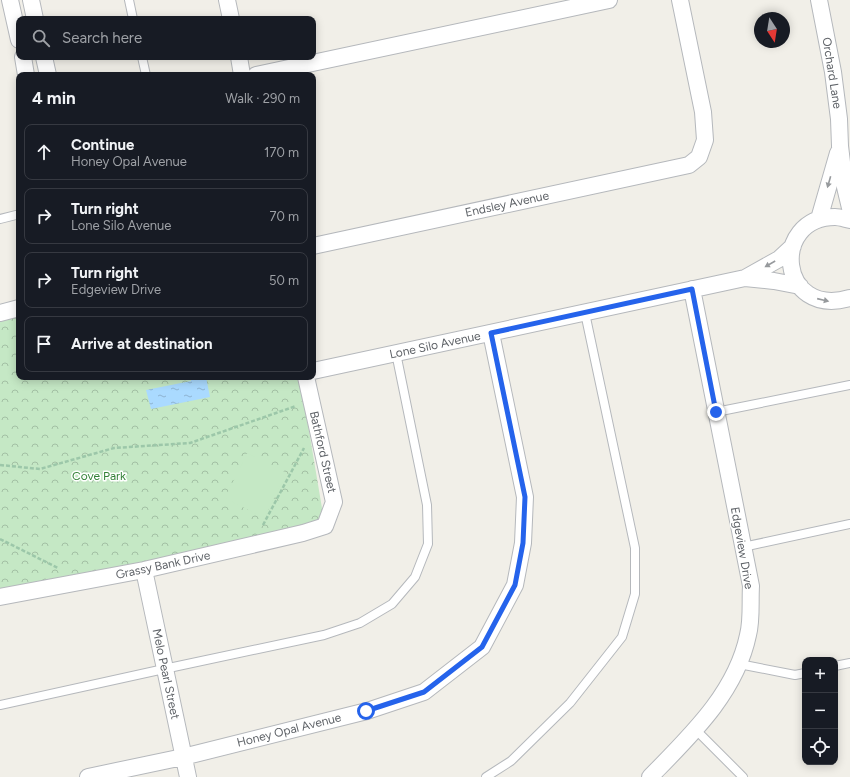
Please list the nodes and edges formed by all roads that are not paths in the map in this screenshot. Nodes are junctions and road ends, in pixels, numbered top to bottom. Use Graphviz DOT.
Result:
graph roads {
  1 [pos="10,0"];
  2 [pos="31,0"];
  3 [pos="129,0"];
  4 [pos="227,0"];
  5 [pos="609,0"];
  6 [pos="680,0"];
  7 [pos="819,0"];
  8 [pos="34,16"];
  9 [pos="132,16"];
  10 [pos="230,16"];
  11 [pos="16,27"];
  12 [pos="23,60"];
  13 [pos="45,60"];
  14 [pos="143,60"];
  15 [pos="239,60"];
  16 [pos="25,72"];
  17 [pos="47,72"];
  18 [pos="145,72"];
  19 [pos="241,72"];
  20 [pos="270,72"];
  21 [pos="840,146"];
  22 [pos="850,208"];
  23 [pos="16,215"];
  24 [pos="0,219"];
  25 [pos="819,219"];
  26 [pos="850,220"];
  27 [pos="316,245"];
  28 [pos="793,246"];
  29 [pos="745,278"];
  30 [pos="800,286"];
  31 [pos="692,289"];
  32 [pos="850,298"];
  33 [pos="16,309"];
  34 [pos="0,313"];
  35 [pos="584,313"];
  36 [pos="491,333"];
  37 [pos="396,353"];
  38 [pos="316,370"];
  39 [pos="307,380"];
  40 [pos="850,385"];
  41 [pos="716,412"];
  42 [pos="850,524"];
  43 [pos="325,526"];
  44 [pos="743,547"];
  45 [pos="144,570"];
  46 [pos="0,597"];
  47 [pos="850,663"];
  48 [pos="739,664"];
  49 [pos="838,665"];
  50 [pos="164,668"];
  51 [pos="802,674"];
  52 [pos="0,705"];
  53 [pos="695,729"];
  54 [pos="183,756"];
  55 [pos="88,777"];
  56 [pos="188,777"];
  57 [pos="486,777"];
  58 [pos="650,777"];
  59 [pos="743,777"];
  1 -- 11 [label="street"];
  2 -- 8 [label="street"];
  3 -- 9 [label="lane"];
  4 -- 10 [label="street"];
  5 -- 20 [label="street"];
  6 -- 27 [label="street, Endsley Avenue"];
  7 -- 21 [label="street, Orchard Lane"];
  12 -- 16 [label="street"];
  13 -- 17 [label="street"];
  14 -- 18 [label="lane"];
  15 -- 19 [label="street"];
  21 -- 22 [label="street, Orchard Lane"];
  21 -- 25 [label="street, Orchard Lane, one-way"];
  23 -- 24 [label="lane"];
  25 -- 26 [label="street"];
  25 -- 28 [label="street"];
  28 -- 29 [label="street, Lone Silo Avenue, one-way"];
  28 -- 30 [label="street"];
  29 -- 30 [label="street, Lone Silo Avenue"];
  29 -- 31 [label="street, Lone Silo Avenue"];
  30 -- 32 [label="street, one-way"];
  31 -- 35 [label="street, Lone Silo Avenue"];
  31 -- 41 [label="street, Edgeview Drive"];
  33 -- 34 [label="street"];
  35 -- 36 [label="street, Lone Silo Avenue"];
  35 -- 57 [label="lane"];
  36 -- 37 [label="street, Lone Silo Avenue"];
  36 -- 54 [label="street, Honey Opal Avenue"];
  37 -- 38 [label="street, Lone Silo Avenue"];
  37 -- 50 [label="lane"];
  39 -- 43 [label="street, Bathford Street"];
  40 -- 41 [label="lane"];
  41 -- 44 [label="street, Edgeview Drive"];
  42 -- 44 [label="lane"];
  43 -- 45 [label="street, Grassy Bank Drive"];
  44 -- 48 [label="street, Edgeview Drive"];
  45 -- 46 [label="street, Grassy Bank Drive"];
  45 -- 50 [label="street, Melo Pearl Street"];
  47 -- 49 [label="lane"];
  48 -- 51 [label="lane"];
  48 -- 53 [label="street, Edgeview Drive"];
  50 -- 52 [label="lane"];
  50 -- 54 [label="street, Melo Pearl Street"];
  53 -- 58 [label="street, Edgeview Drive"];
  53 -- 59 [label="lane"];
  54 -- 55 [label="street, Honey Opal Avenue"];
  54 -- 56 [label="street, Melo Pearl Street"];
}
